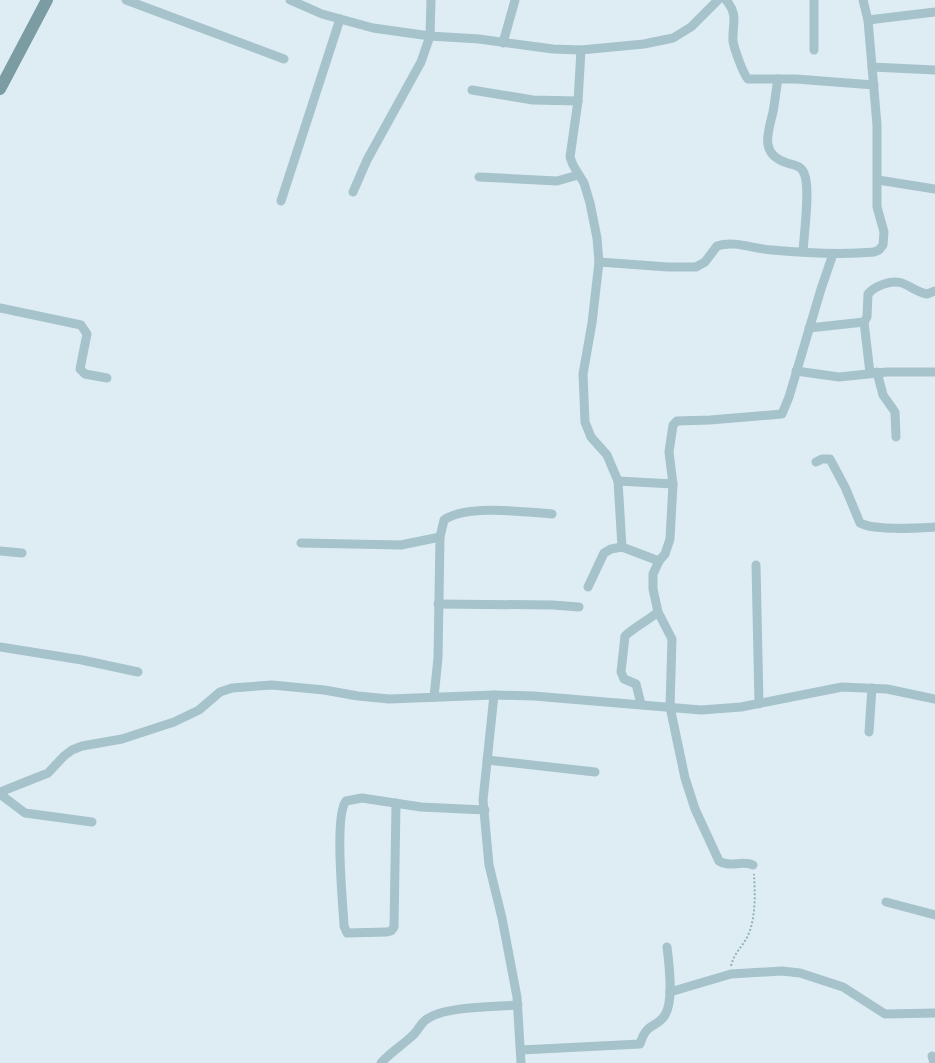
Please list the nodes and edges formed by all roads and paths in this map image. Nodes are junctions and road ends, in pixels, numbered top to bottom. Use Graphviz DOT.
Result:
graph roads {
  1 [pos="47,0"];
  2 [pos="126,0"];
  3 [pos="290,0"];
  4 [pos="431,0"];
  5 [pos="515,0"];
  6 [pos="718,0"];
  7 [pos="726,0"];
  8 [pos="814,0"];
  9 [pos="864,0"];
  10 [pos="935,12"];
  11 [pos="340,19"];
  12 [pos="868,20"];
  13 [pos="430,36"];
  14 [pos="503,43"];
  15 [pos="581,50"];
  16 [pos="814,50"];
  17 [pos="284,59"];
  18 [pos="872,67"];
  19 [pos="935,70"];
  20 [pos="778,79"];
  21 [pos="874,85"];
  22 [pos="0,88"];
  23 [pos="472,90"];
  24 [pos="578,101"];
  25 [pos="578,175"];
  26 [pos="479,177"];
  27 [pos="878,180"];
  28 [pos="935,189"];
  29 [pos="353,192"];
  30 [pos="281,201"];
  31 [pos="804,252"];
  32 [pos="833,254"];
  33 [pos="599,262"];
  34 [pos="935,292"];
  35 [pos="0,308"];
  36 [pos="864,322"];
  37 [pos="809,328"];
  38 [pos="796,372"];
  39 [pos="935,372"];
  40 [pos="874,373"];
  41 [pos="107,378"];
  42 [pos="896,437"];
  43 [pos="816,462"];
  44 [pos="618,481"];
  45 [pos="673,484"];
  46 [pos="552,514"];
  47 [pos="935,527"];
  48 [pos="440,537"];
  49 [pos="302,543"];
  50 [pos="622,547"];
  51 [pos="0,551"];
  52 [pos="22,553"];
  53 [pos="659,561"];
  54 [pos="756,565"];
  55 [pos="588,587"];
  56 [pos="438,604"];
  57 [pos="579,607"];
  58 [pos="658,612"];
  59 [pos="0,647"];
  60 [pos="138,672"];
  61 [pos="872,688"];
  62 [pos="494,695"];
  63 [pos="434,697"];
  64 [pos="935,699"];
  65 [pos="641,704"];
  66 [pos="759,704"];
  67 [pos="670,706"];
  68 [pos="869,732"];
  69 [pos="487,760"];
  70 [pos="595,772"];
  71 [pos="0,793"];
  72 [pos="396,803"];
  73 [pos="485,810"];
  74 [pos="92,822"];
  75 [pos="753,865"];
  76 [pos="886,902"];
  77 [pos="935,915"];
  78 [pos="667,947"];
  79 [pos="731,974"];
  80 [pos="670,992"];
  81 [pos="518,1005"];
  82 [pos="935,1013"];
  83 [pos="521,1050"];
  84 [pos="380,1063"];
  85 [pos="521,1063"];
  1 -- 22 [label="main road"];
  2 -- 17 [label="street"];
  3 -- 11 [label="street"];
  4 -- 13 [label="street"];
  5 -- 14 [label="street"];
  6 -- 15 [label="street"];
  7 -- 20 [label="street"];
  8 -- 16 [label="street"];
  9 -- 12 [label="street"];
  10 -- 12 [label="street"];
  11 -- 13 [label="street"];
  11 -- 30 [label="street"];
  12 -- 18 [label="street"];
  13 -- 14 [label="street"];
  13 -- 29 [label="street"];
  14 -- 15 [label="street"];
  15 -- 24 [label="street"];
  18 -- 19 [label="street"];
  18 -- 21 [label="street"];
  20 -- 21 [label="street"];
  20 -- 31 [label="street"];
  21 -- 27 [label="street"];
  23 -- 24 [label="street"];
  24 -- 25 [label="street"];
  25 -- 26 [label="street"];
  25 -- 33 [label="street"];
  27 -- 28 [label="street"];
  27 -- 32 [label="street"];
  31 -- 32 [label="street"];
  31 -- 33 [label="street"];
  32 -- 37 [label="street"];
  33 -- 44 [label="street"];
  34 -- 36 [label="street"];
  35 -- 41 [label="street"];
  36 -- 37 [label="street"];
  36 -- 40 [label="street"];
  37 -- 38 [label="street"];
  38 -- 40 [label="street"];
  38 -- 45 [label="street"];
  39 -- 40 [label="street"];
  40 -- 42 [label="street"];
  43 -- 47 [label="street"];
  44 -- 45 [label="street"];
  44 -- 50 [label="street"];
  45 -- 53 [label="street"];
  46 -- 48 [label="street"];
  48 -- 49 [label="street"];
  48 -- 56 [label="street"];
  50 -- 53 [label="street"];
  50 -- 55 [label="street"];
  51 -- 52 [label="street"];
  53 -- 58 [label="street"];
  54 -- 66 [label="street"];
  56 -- 57 [label="street"];
  56 -- 63 [label="street"];
  58 -- 65 [label="street"];
  58 -- 67 [label="street"];
  59 -- 60 [label="street"];
  61 -- 64 [label="street"];
  61 -- 66 [label="street"];
  61 -- 68 [label="street"];
  62 -- 63 [label="street"];
  62 -- 65 [label="street"];
  62 -- 69 [label="street"];
  63 -- 71 [label="street"];
  65 -- 67 [label="street"];
  66 -- 67 [label="street"];
  67 -- 75 [label="street"];
  69 -- 70 [label="street"];
  69 -- 73 [label="street"];
  71 -- 74 [label="street"];
  72 -- 72 [label="street"];
  72 -- 73 [label="street"];
  73 -- 81 [label="street"];
  75 -- 79 [label="path"];
  76 -- 77 [label="street"];
  78 -- 80 [label="street"];
  79 -- 80 [label="street"];
  79 -- 82 [label="street"];
  80 -- 83 [label="street"];
  81 -- 83 [label="street"];
  81 -- 84 [label="street"];
  83 -- 85 [label="street"];
}
